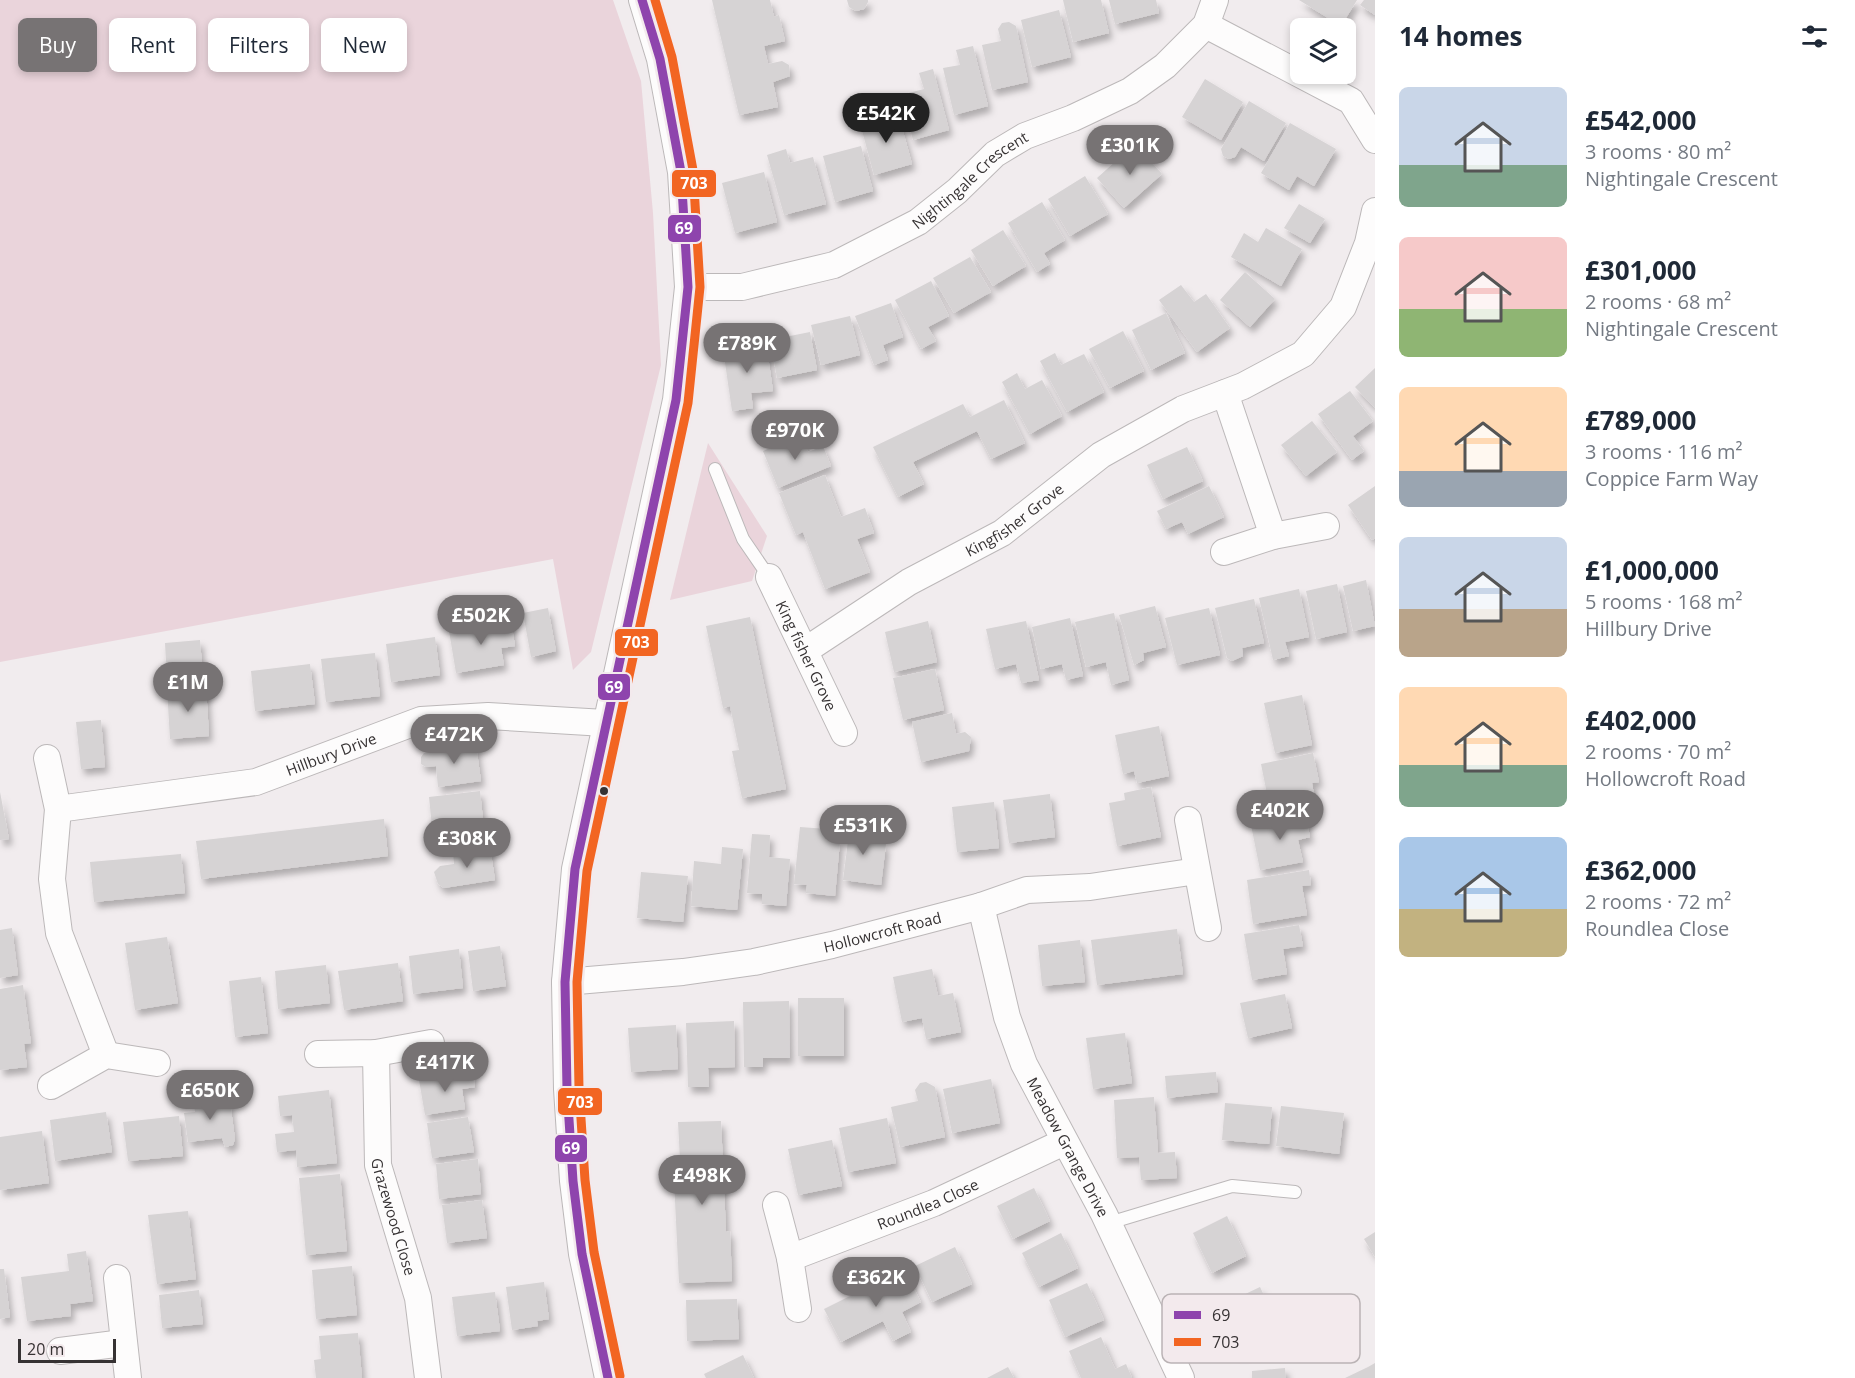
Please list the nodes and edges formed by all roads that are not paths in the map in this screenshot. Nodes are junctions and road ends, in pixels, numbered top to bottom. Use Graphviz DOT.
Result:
graph roads {
  1 [pos="642,0"];
  2 [pos="1215,0"];
  3 [pos="1206,25"];
  4 [pos="1368,106"];
  5 [pos="1375,140"];
  6 [pos="1375,211"];
  7 [pos="688,287"];
  8 [pos="1225,393"];
  9 [pos="715,469"];
  10 [pos="1326,526"];
  11 [pos="1273,536"];
  12 [pos="1224,552"];
  13 [pos="769,577"];
  14 [pos="806,650"];
  15 [pos="605,723"];
  16 [pos="844,734"];
  17 [pos="47,758"];
  18 [pos="58,809"];
  19 [pos="1188,820"];
  20 [pos="1197,871"];
  21 [pos="981,906"];
  22 [pos="1208,928"];
  23 [pos="566,982"];
  24 [pos="431,1042"];
  25 [pos="376,1053"];
  26 [pos="318,1054"];
  27 [pos="106,1055"];
  28 [pos="157,1064"];
  29 [pos="51,1086"];
  30 [pos="1064,1142"];
  31 [pos="1294,1192"];
  32 [pos="776,1204"];
  33 [pos="1109,1223"];
  34 [pos="790,1257"];
  35 [pos="117,1278"];
  36 [pos="798,1309"];
  37 [pos="1162,1337"];
  38 [pos="123,1343"];
  39 [pos="60,1351"];
  40 [pos="1174,1363"];
  41 [pos="128,1378"];
  42 [pos="428,1378"];
  43 [pos="606,1378"];
  44 [pos="1181,1378"];
  1 -- 7 [label="street"];
  2 -- 3 [label="street, Nightingale Crescent"];
  3 -- 4 [label="street"];
  3 -- 7 [label="street, Nightingale Crescent"];
  4 -- 5 [label="street"];
  6 -- 8 [label="street, Kingfisher Grove"];
  7 -- 15 [label="street"];
  8 -- 11 [label="street"];
  8 -- 14 [label="street, Kingfisher Grove"];
  9 -- 13 [label="lane"];
  10 -- 11 [label="street"];
  11 -- 12 [label="street"];
  13 -- 14 [label="street, King fisher Grove"];
  14 -- 16 [label="street, King fisher Grove"];
  15 -- 18 [label="street, Hillbury Drive"];
  15 -- 23 [label="street"];
  17 -- 18 [label="street"];
  18 -- 27 [label="street"];
  19 -- 20 [label="street"];
  20 -- 21 [label="street, Hollowcroft Road"];
  20 -- 22 [label="street"];
  21 -- 23 [label="street, Hollowcroft Road"];
  21 -- 30 [label="street, Meadow Grange Drive"];
  23 -- 43 [label="street"];
  24 -- 25 [label="street"];
  25 -- 26 [label="street"];
  25 -- 42 [label="street, Grazewood Close"];
  27 -- 28 [label="street"];
  27 -- 29 [label="street"];
  30 -- 33 [label="street, Meadow Grange Drive"];
  30 -- 34 [label="street, Roundlea Close"];
  31 -- 33 [label="lane"];
  32 -- 34 [label="street"];
  33 -- 37 [label="street, Meadow Grange Drive"];
  34 -- 36 [label="street"];
  35 -- 38 [label="street"];
  38 -- 39 [label="street"];
  38 -- 41 [label="street"];
  40 -- 44 [label="street, Meadow Grange Drive"];
}
